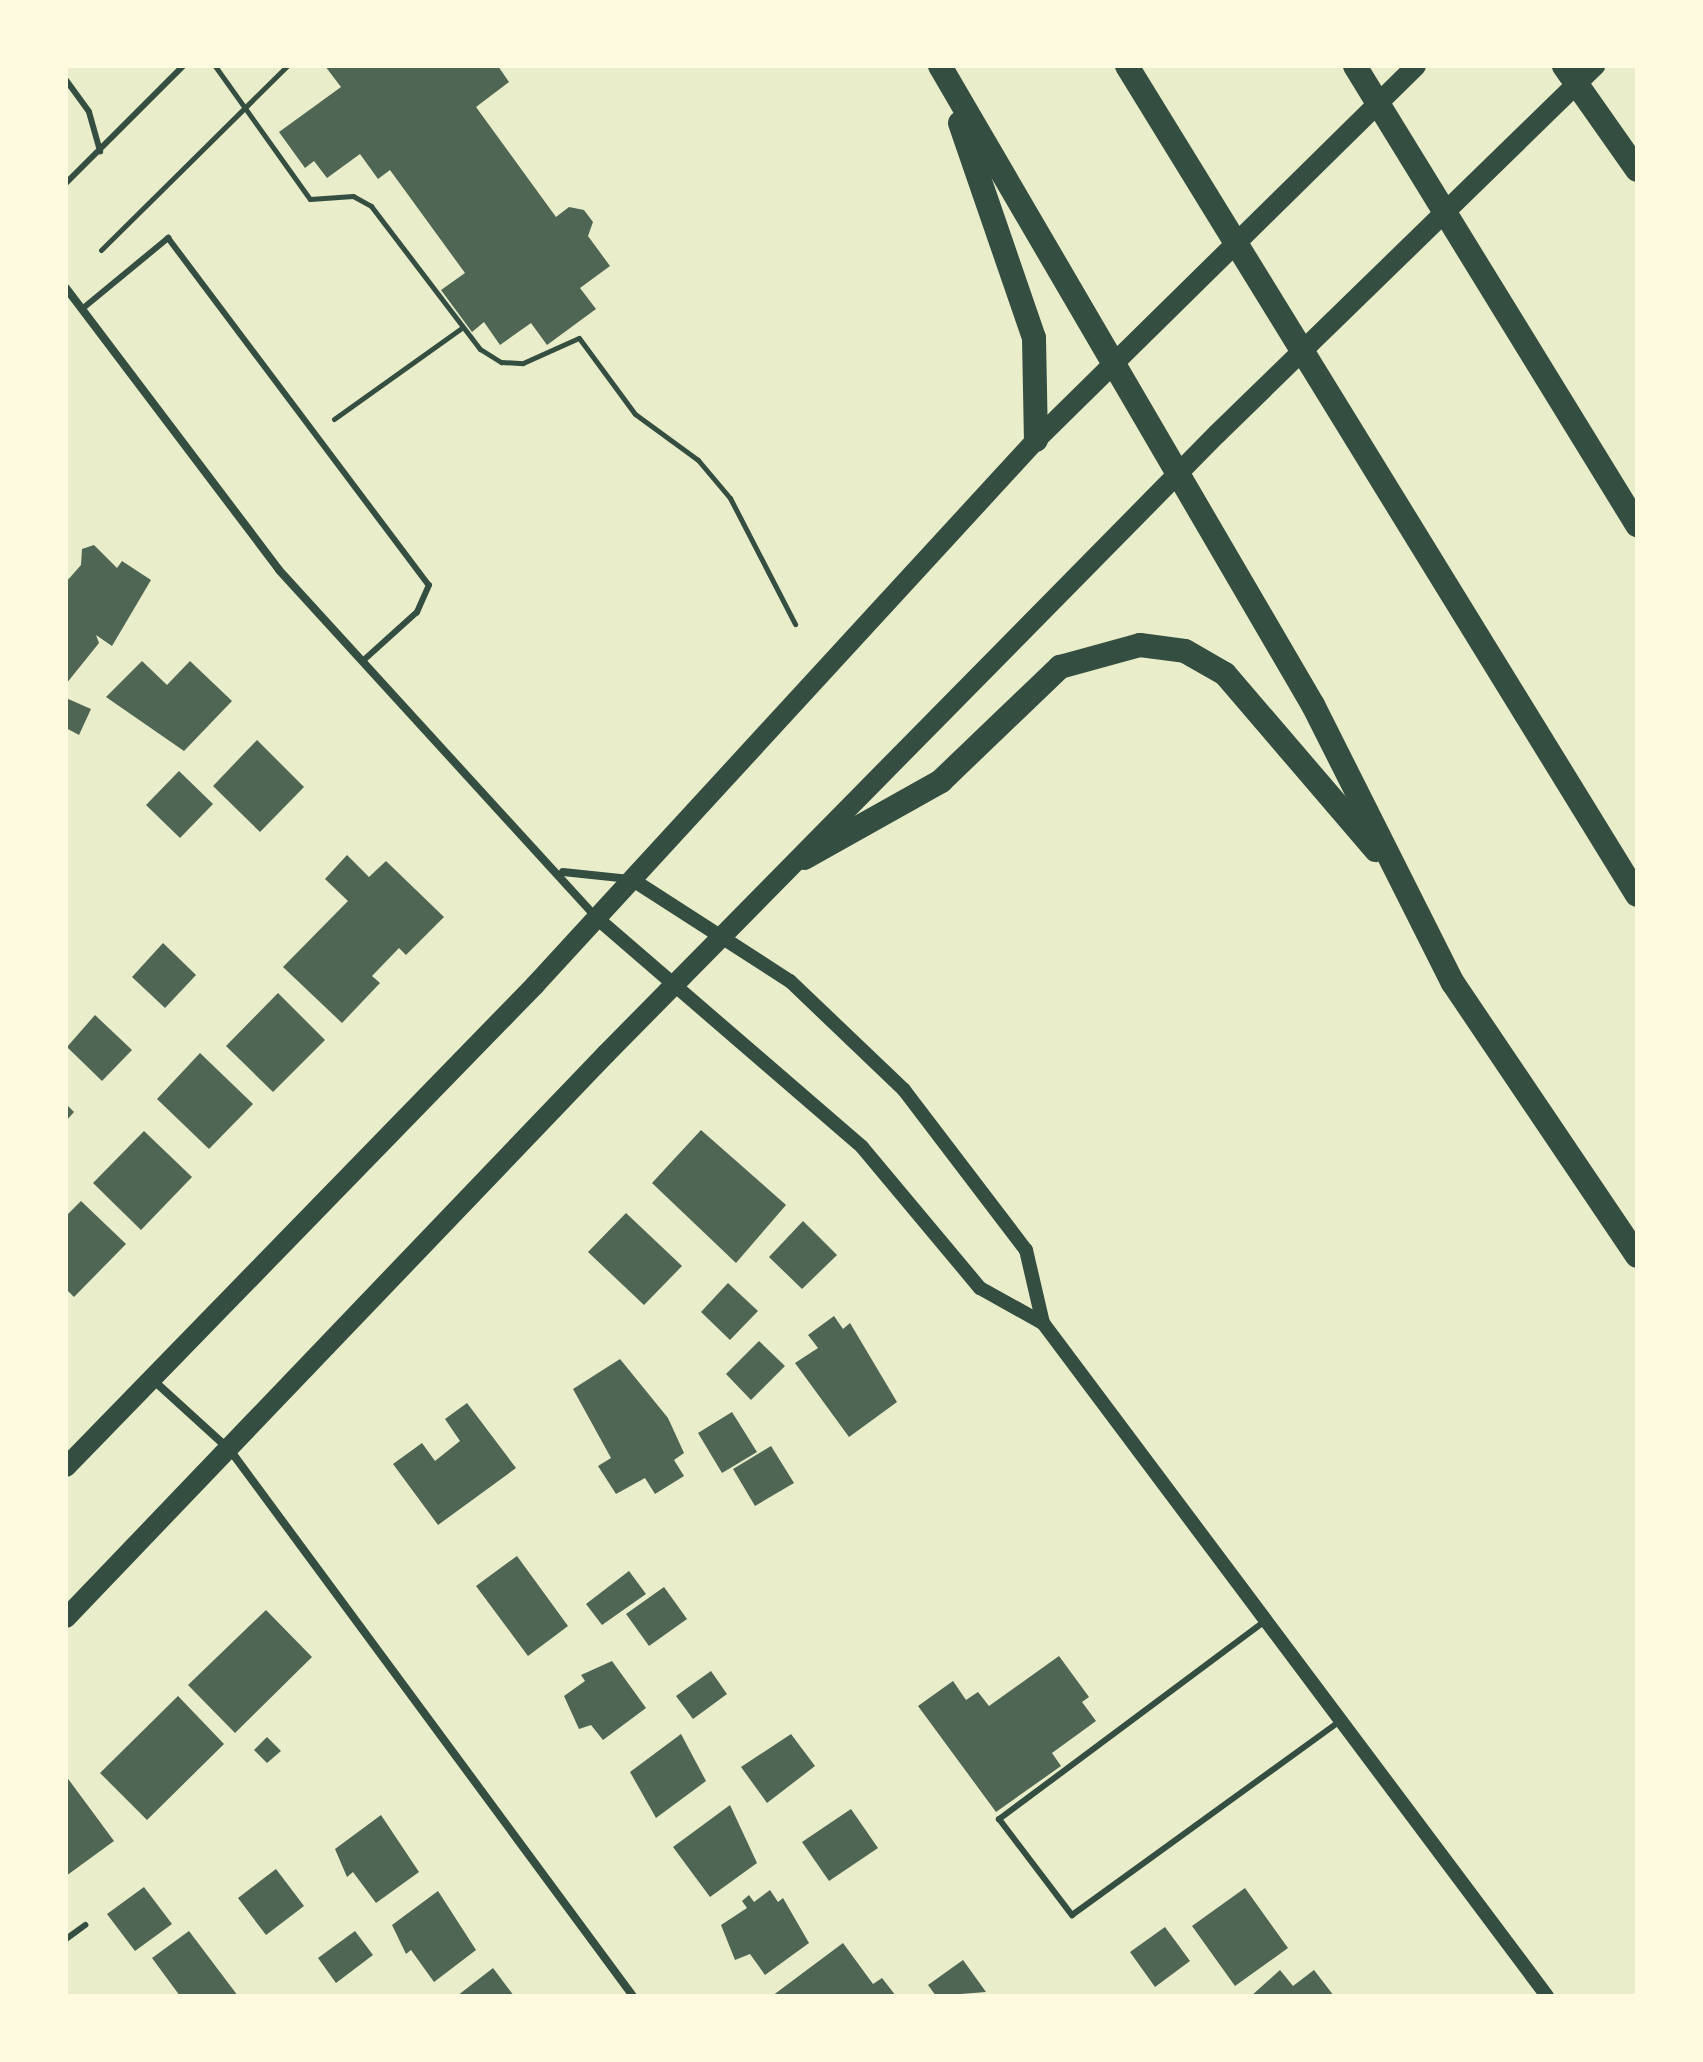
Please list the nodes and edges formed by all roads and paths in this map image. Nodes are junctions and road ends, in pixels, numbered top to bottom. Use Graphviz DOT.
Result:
graph roads {
  1 [pos="183,66"];
  2 [pos="215,66"];
  3 [pos="287,66"];
  4 [pos="1127,66"];
  5 [pos="1355,66"];
  6 [pos="1416,66"];
  7 [pos="1595,66"];
  8 [pos="941,67"];
  9 [pos="1569,76"];
  10 [pos="66,80"];
  11 [pos="245,108"];
  12 [pos="100,151"];
  13 [pos="1637,170"];
  14 [pos="66,183"];
  15 [pos="101,250"];
  16 [pos="66,288"];
  17 [pos="82,309"];
  18 [pos="460,329"];
  19 [pos="1110,363"];
  20 [pos="315,433"];
  21 [pos="1036,440"];
  22 [pos="1179,473"];
  23 [pos="1637,525"];
  24 [pos="795,624"];
  25 [pos="366,658"];
  26 [pos="804,858"];
  27 [pos="1394,871"];
  28 [pos="563,872"];
  29 [pos="633,880"];
  30 [pos="1637,895"];
  31 [pos="598,919"];
  32 [pos="724,937"];
  33 [pos="677,984"];
  34 [pos="1637,1256"];
  35 [pos="1043,1323"];
  36 [pos="153,1379"];
  37 [pos="230,1450"];
  38 [pos="66,1467"];
  39 [pos="66,1618"];
  40 [pos="1265,1621"];
  41 [pos="1339,1722"];
  42 [pos="85,1925"];
  43 [pos="66,1939"];
  44 [pos="633,1996"];
  45 [pos="1547,1996"];
  1 -- 12 [label="lane"];
  2 -- 11 [label="path"];
  3 -- 11 [label="path"];
  4 -- 30 [label="highway"];
  5 -- 23 [label="highway"];
  6 -- 19 [label="main road"];
  7 -- 9 [label="main road"];
  8 -- 19 [label="highway"];
  8 -- 21 [label="highway"];
  9 -- 13 [label="highway"];
  9 -- 22 [label="main road"];
  10 -- 12 [label="lane"];
  11 -- 15 [label="path"];
  11 -- 18 [label="path"];
  12 -- 14 [label="lane"];
  16 -- 17 [label="street"];
  17 -- 20 [label="lane"];
  17 -- 25 [label="street"];
  18 -- 20 [label="path"];
  18 -- 24 [label="path"];
  19 -- 21 [label="main road"];
  19 -- 22 [label="highway"];
  20 -- 25 [label="lane"];
  21 -- 29 [label="main road"];
  22 -- 26 [label="main road"];
  22 -- 27 [label="highway"];
  25 -- 28 [label="street"];
  26 -- 27 [label="highway"];
  26 -- 32 [label="main road"];
  27 -- 34 [label="highway"];
  28 -- 29 [label="street"];
  28 -- 31 [label="street"];
  29 -- 31 [label="main road"];
  29 -- 32 [label="street"];
  31 -- 33 [label="street"];
  31 -- 36 [label="main road"];
  32 -- 33 [label="main road"];
  32 -- 35 [label="street"];
  33 -- 35 [label="street"];
  33 -- 37 [label="main road"];
  35 -- 40 [label="street"];
  36 -- 37 [label="street"];
  36 -- 38 [label="main road"];
  37 -- 39 [label="main road"];
  37 -- 44 [label="street"];
  40 -- 41 [label="street"];
  40 -- 41 [label="lane"];
  41 -- 45 [label="street"];
  42 -- 43 [label="lane"];
}
